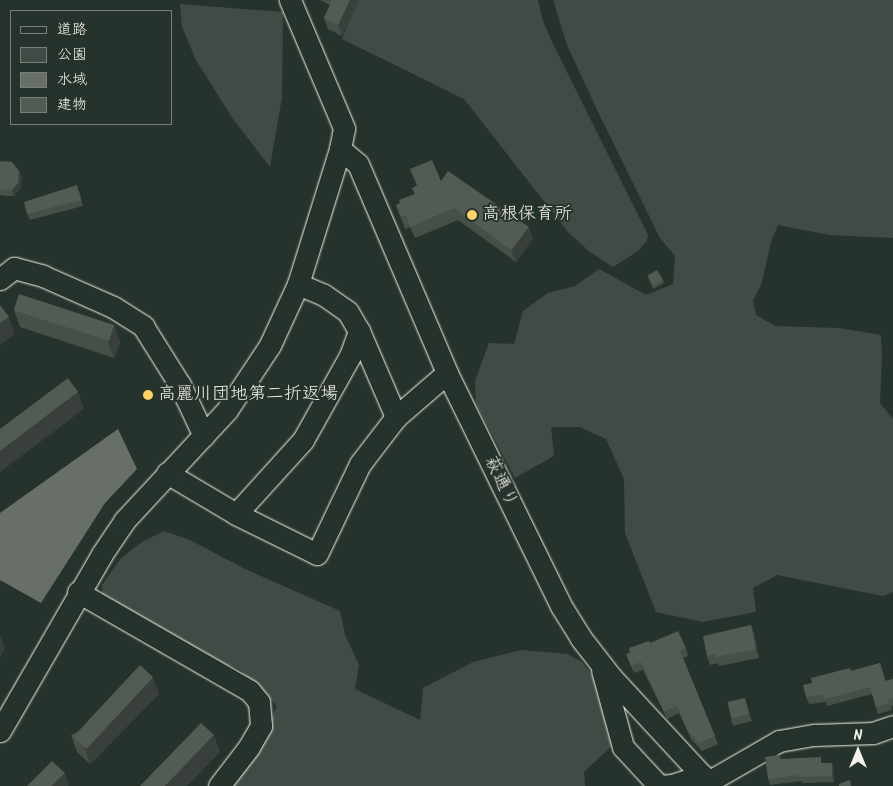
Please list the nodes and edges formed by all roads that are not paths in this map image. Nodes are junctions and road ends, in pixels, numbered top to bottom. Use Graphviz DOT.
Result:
graph roads {
  1 [pos="290,0"];
  2 [pos="340,149"];
  3 [pos="5,268"];
  4 [pos="298,284"];
  5 [pos="359,332"];
  6 [pos="447,373"];
  7 [pos="396,417"];
  8 [pos="204,436"];
  9 [pos="167,473"];
  10 [pos="236,514"];
  11 [pos="78,592"];
  12 [pos="600,664"];
  13 [pos="893,726"];
  14 [pos="0,731"];
  15 [pos="707,781"];
  16 [pos="220,786"];
  1 -- 2 [label="street"];
  2 -- 4 [label="street"];
  2 -- 6 [label="street, 萩通り"];
  3 -- 8 [label="street"];
  4 -- 5 [label="street"];
  4 -- 8 [label="street"];
  5 -- 7 [label="street"];
  5 -- 10 [label="street"];
  6 -- 7 [label="street"];
  6 -- 12 [label="street, 萩通り"];
  7 -- 10 [label="street"];
  8 -- 9 [label="street"];
  9 -- 10 [label="street"];
  9 -- 11 [label="street"];
  11 -- 14 [label="street"];
  11 -- 16 [label="street"];
  12 -- 15 [label="street, 萩通り"];
  12 -- 15 [label="street"];
  13 -- 15 [label="street"];
}
